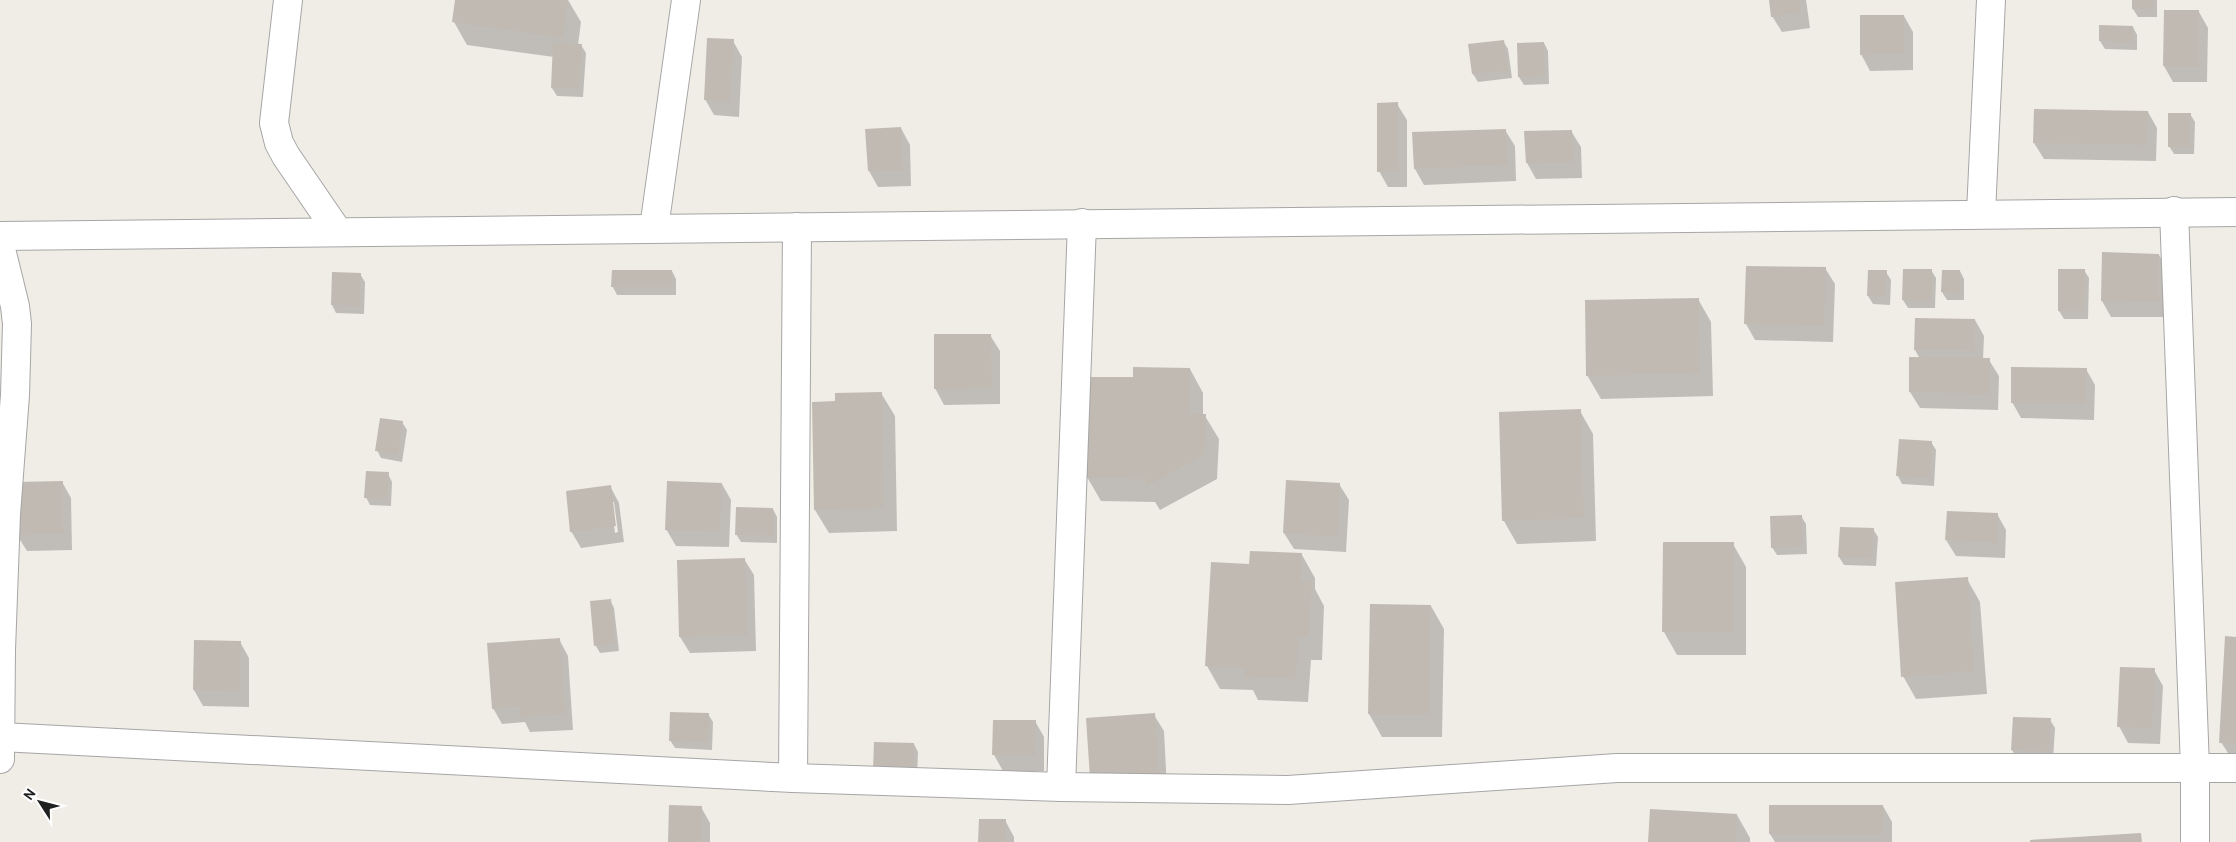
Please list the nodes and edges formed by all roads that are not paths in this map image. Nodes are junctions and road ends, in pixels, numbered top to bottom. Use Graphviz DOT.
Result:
graph roads {
  1 [pos="288,0"];
  2 [pos="686,0"];
  3 [pos="1990,0"];
  4 [pos="2174,211"];
  5 [pos="2236,212"];
  6 [pos="1981,213"];
  7 [pos="1082,223"];
  8 [pos="797,227"];
  9 [pos="654,228"];
  10 [pos="338,232"];
  11 [pos="0,236"];
  12 [pos="0,245"];
  13 [pos="1,748"];
  14 [pos="2194,767"];
  15 [pos="2236,768"];
  16 [pos="793,778"];
  17 [pos="1061,787"];
  18 [pos="2195,842"];
  1 -- 10 [label="street"];
  2 -- 9 [label="street"];
  3 -- 6 [label="street"];
  4 -- 5 [label="street"];
  4 -- 6 [label="street"];
  4 -- 14 [label="street"];
  6 -- 7 [label="street"];
  7 -- 8 [label="street"];
  7 -- 17 [label="street"];
  8 -- 9 [label="street"];
  8 -- 16 [label="street"];
  9 -- 10 [label="street"];
  10 -- 11 [label="street"];
  12 -- 13 [label="street"];
  13 -- 16 [label="street"];
  14 -- 15 [label="street"];
  14 -- 17 [label="street"];
  14 -- 18 [label="street"];
  16 -- 17 [label="street"];
}
